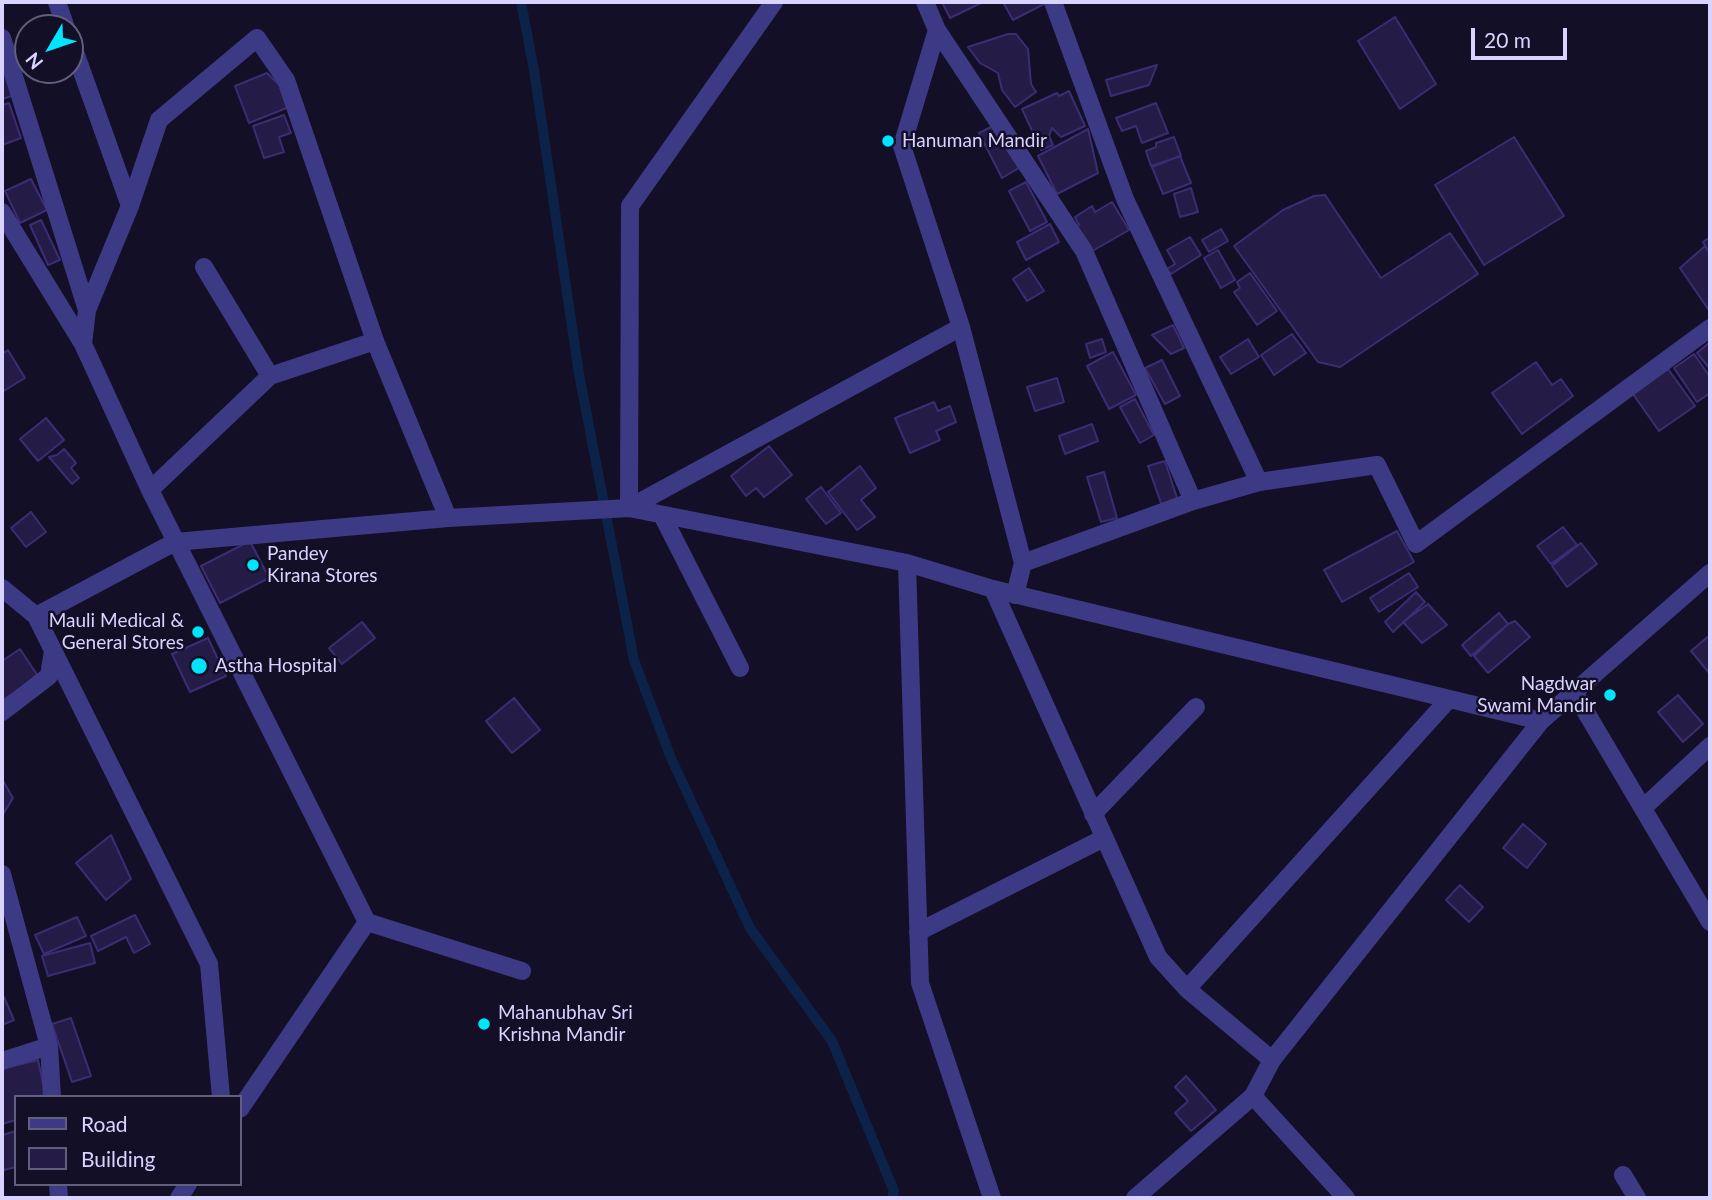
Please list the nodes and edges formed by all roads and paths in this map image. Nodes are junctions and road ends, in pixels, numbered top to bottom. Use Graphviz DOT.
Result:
graph roads {
  1 [pos="774,2"];
  2 [pos="925,2"];
  3 [pos="1054,2"];
  4 [pos="937,30"];
  5 [pos="2,38"];
  6 [pos="84,77"];
  7 [pos="130,206"];
  8 [pos="2,212"];
  9 [pos="204,267"];
  10 [pos="87,310"];
  11 [pos="961,327"];
  12 [pos="1710,328"];
  13 [pos="375,341"];
  14 [pos="83,344"];
  15 [pos="270,376"];
  16 [pos="1259,482"];
  17 [pos="150,490"];
  18 [pos="1193,501"];
  19 [pos="622,508"];
  20 [pos="662,514"];
  21 [pos="448,518"];
  22 [pos="175,542"];
  23 [pos="907,563"];
  24 [pos="1023,563"];
  25 [pos="1710,572"];
  26 [pos="2,588"];
  27 [pos="993,589"];
  28 [pos="1015,595"];
  29 [pos="36,616"];
  30 [pos="53,651"];
  31 [pos="740,667"];
  32 [pos="1574,692"];
  33 [pos="1450,699"];
  34 [pos="1196,707"];
  35 [pos="2,712"];
  36 [pos="1541,721"];
  37 [pos="1710,746"];
  38 [pos="1643,808"];
  39 [pos="1093,814"];
  40 [pos="1104,838"];
  41 [pos="2,874"];
  42 [pos="367,922"];
  43 [pos="1710,922"];
  44 [pos="918,932"];
  45 [pos="522,971"];
  46 [pos="1187,989"];
  47 [pos="49,1046"];
  48 [pos="1272,1060"];
  49 [pos="2,1061"];
  50 [pos="52,1095"];
  51 [pos="221,1095"];
  52 [pos="1253,1096"];
  53 [pos="242,1106"];
  54 [pos="1623,1175"];
  55 [pos="992,1198"];
  56 [pos="1135,1198"];
  57 [pos="1346,1198"];
  58 [pos="1637,1198"];
  1 -- 19 [label="street"];
  2 -- 4 [label="street"];
  3 -- 16 [label="street"];
  4 -- 11 [label="street"];
  4 -- 18 [label="street"];
  5 -- 10 [label="street"];
  6 -- 7 [label="street"];
  7 -- 10 [label="street"];
  7 -- 13 [label="street"];
  8 -- 14 [label="street"];
  9 -- 15 [label="street"];
  10 -- 14 [label="street"];
  11 -- 19 [label="street"];
  11 -- 24 [label="street"];
  12 -- 16 [label="street"];
  13 -- 15 [label="street"];
  13 -- 21 [label="street"];
  14 -- 17 [label="street"];
  15 -- 17 [label="street"];
  16 -- 18 [label="street"];
  17 -- 22 [label="street"];
  18 -- 24 [label="street"];
  19 -- 20 [label="street"];
  19 -- 21 [label="street"];
  20 -- 23 [label="street"];
  20 -- 31 [label="street"];
  21 -- 22 [label="street"];
  22 -- 29 [label="street"];
  22 -- 42 [label="street"];
  23 -- 27 [label="street"];
  23 -- 44 [label="street"];
  24 -- 28 [label="street"];
  25 -- 32 [label="street"];
  26 -- 29 [label="street"];
  27 -- 28 [label="street"];
  27 -- 39 [label="street"];
  28 -- 33 [label="street"];
  29 -- 30 [label="street"];
  30 -- 35 [label="street"];
  30 -- 51 [label="street"];
  32 -- 36 [label="street"];
  32 -- 38 [label="street"];
  33 -- 36 [label="street"];
  33 -- 46 [label="street"];
  34 -- 39 [label="street"];
  36 -- 48 [label="street"];
  37 -- 38 [label="street"];
  38 -- 43 [label="street"];
  39 -- 40 [label="street"];
  40 -- 44 [label="street"];
  40 -- 46 [label="street"];
  41 -- 47 [label="street"];
  42 -- 45 [label="street"];
  42 -- 53 [label="street"];
  44 -- 55 [label="street"];
  46 -- 48 [label="street"];
  47 -- 49 [label="street"];
  47 -- 50 [label="street"];
  48 -- 52 [label="street"];
  52 -- 56 [label="street"];
  52 -- 57 [label="street"];
  54 -- 58 [label="street"];
}
